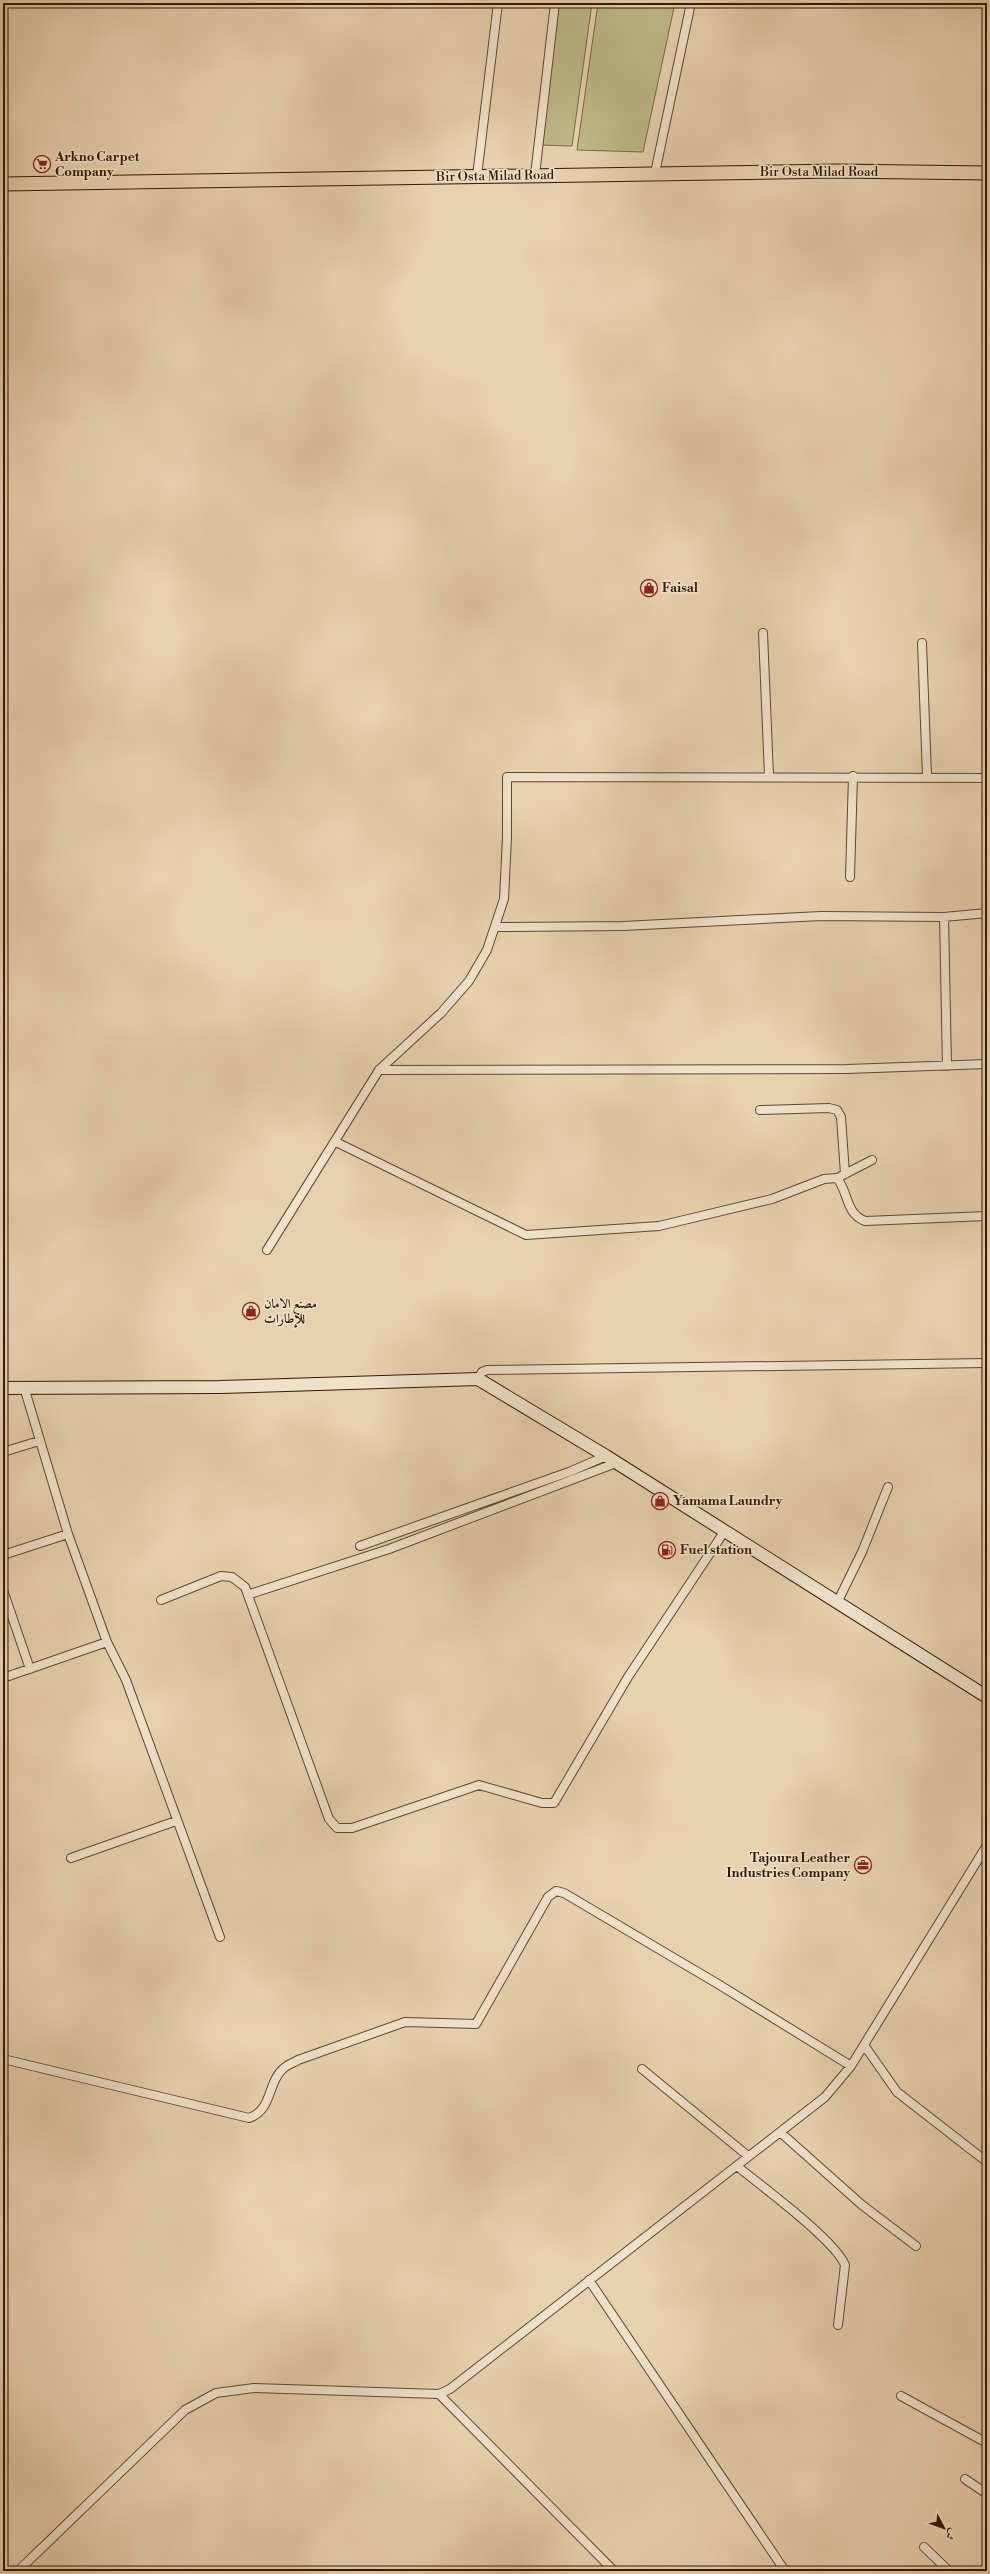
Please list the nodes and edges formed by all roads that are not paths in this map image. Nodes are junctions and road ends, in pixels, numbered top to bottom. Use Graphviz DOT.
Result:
graph roads {
  1 [pos="498,3"];
  2 [pos="555,3"];
  3 [pos="690,3"];
  4 [pos="655,173"];
  5 [pos="987,173"];
  6 [pos="535,175"];
  7 [pos="477,176"];
  8 [pos="3,184"];
  9 [pos="763,633"];
  10 [pos="922,643"];
  11 [pos="769,776"];
  12 [pos="853,776"];
  13 [pos="927,776"];
  14 [pos="987,778"];
  15 [pos="850,877"];
  16 [pos="987,913"];
  17 [pos="944,917"];
  18 [pos="496,926"];
  19 [pos="987,1064"];
  20 [pos="947,1066"];
  21 [pos="379,1070"];
  22 [pos="760,1110"];
  23 [pos="336,1142"];
  24 [pos="872,1160"];
  25 [pos="845,1174"];
  26 [pos="837,1178"];
  27 [pos="987,1216"];
  28 [pos="267,1250"];
  29 [pos="987,1364"];
  30 [pos="478,1379"];
  31 [pos="24,1387"];
  32 [pos="3,1388"];
  33 [pos="39,1441"];
  34 [pos="3,1452"];
  35 [pos="606,1456"];
  36 [pos="616,1463"];
  37 [pos="888,1487"];
  38 [pos="724,1532"];
  39 [pos="68,1534"];
  40 [pos="360,1546"];
  41 [pos="3,1555"];
  42 [pos="3,1590"];
  43 [pos="250,1594"];
  44 [pos="161,1600"];
  45 [pos="838,1603"];
  46 [pos="107,1642"];
  47 [pos="30,1669"];
  48 [pos="3,1678"];
  49 [pos="987,1697"];
  50 [pos="176,1821"];
  51 [pos="987,1845"];
  52 [pos="71,1858"];
  53 [pos="220,1936"];
  54 [pos="864,2045"];
  55 [pos="3,2059"];
  56 [pos="850,2066"];
  57 [pos="642,2069"];
  58 [pos="780,2132"];
  59 [pos="748,2156"];
  60 [pos="987,2162"];
  61 [pos="737,2166"];
  62 [pos="916,2246"];
  63 [pos="589,2280"];
  64 [pos="838,2325"];
  65 [pos="439,2394"];
  66 [pos="901,2396"];
  67 [pos="987,2443"];
  68 [pos="965,2479"];
  69 [pos="987,2494"];
  70 [pos="924,2547"];
  71 [pos="18,2571"];
  72 [pos="614,2571"];
  73 [pos="785,2571"];
  74 [pos="949,2571"];
  1 -- 7 [label="street"];
  2 -- 6 [label="street"];
  3 -- 4 [label="street"];
  4 -- 5 [label="main road, Bir Osta Milad Road"];
  4 -- 6 [label="main road, Bir Osta Milad Road"];
  6 -- 7 [label="main road, Bir Osta Milad Road"];
  7 -- 8 [label="main road, Bir Osta Milad Road"];
  9 -- 11 [label="street"];
  10 -- 13 [label="street"];
  11 -- 12 [label="street"];
  11 -- 18 [label="street"];
  12 -- 13 [label="street"];
  12 -- 15 [label="street"];
  13 -- 14 [label="street"];
  16 -- 17 [label="street"];
  17 -- 18 [label="street"];
  17 -- 20 [label="street"];
  18 -- 21 [label="street"];
  19 -- 20 [label="street"];
  20 -- 21 [label="street"];
  21 -- 23 [label="street"];
  22 -- 25 [label="street"];
  23 -- 26 [label="street"];
  23 -- 28 [label="street"];
  24 -- 25 [label="street"];
  25 -- 26 [label="street"];
  26 -- 27 [label="street"];
  29 -- 30 [label="street"];
  30 -- 31 [label="street"];
  30 -- 35 [label="street"];
  31 -- 32 [label="street"];
  31 -- 33 [label="street"];
  33 -- 34 [label="street"];
  33 -- 39 [label="street"];
  35 -- 36 [label="street"];
  35 -- 40 [label="street"];
  36 -- 38 [label="street"];
  36 -- 43 [label="street"];
  37 -- 45 [label="street"];
  38 -- 43 [label="street"];
  38 -- 45 [label="street"];
  39 -- 41 [label="street"];
  39 -- 46 [label="street"];
  42 -- 47 [label="street"];
  43 -- 44 [label="street"];
  45 -- 49 [label="street"];
  46 -- 47 [label="street"];
  46 -- 50 [label="street"];
  47 -- 48 [label="street"];
  50 -- 52 [label="street"];
  50 -- 53 [label="street"];
  51 -- 54 [label="street"];
  54 -- 56 [label="street"];
  54 -- 60 [label="street"];
  55 -- 56 [label="street"];
  56 -- 58 [label="street"];
  57 -- 59 [label="street"];
  58 -- 59 [label="street"];
  58 -- 62 [label="street"];
  59 -- 61 [label="street"];
  61 -- 63 [label="street"];
  61 -- 64 [label="street"];
  63 -- 65 [label="street"];
  63 -- 73 [label="street"];
  65 -- 71 [label="street"];
  65 -- 72 [label="street"];
  66 -- 67 [label="street"];
  68 -- 69 [label="street"];
  70 -- 74 [label="street"];
}
